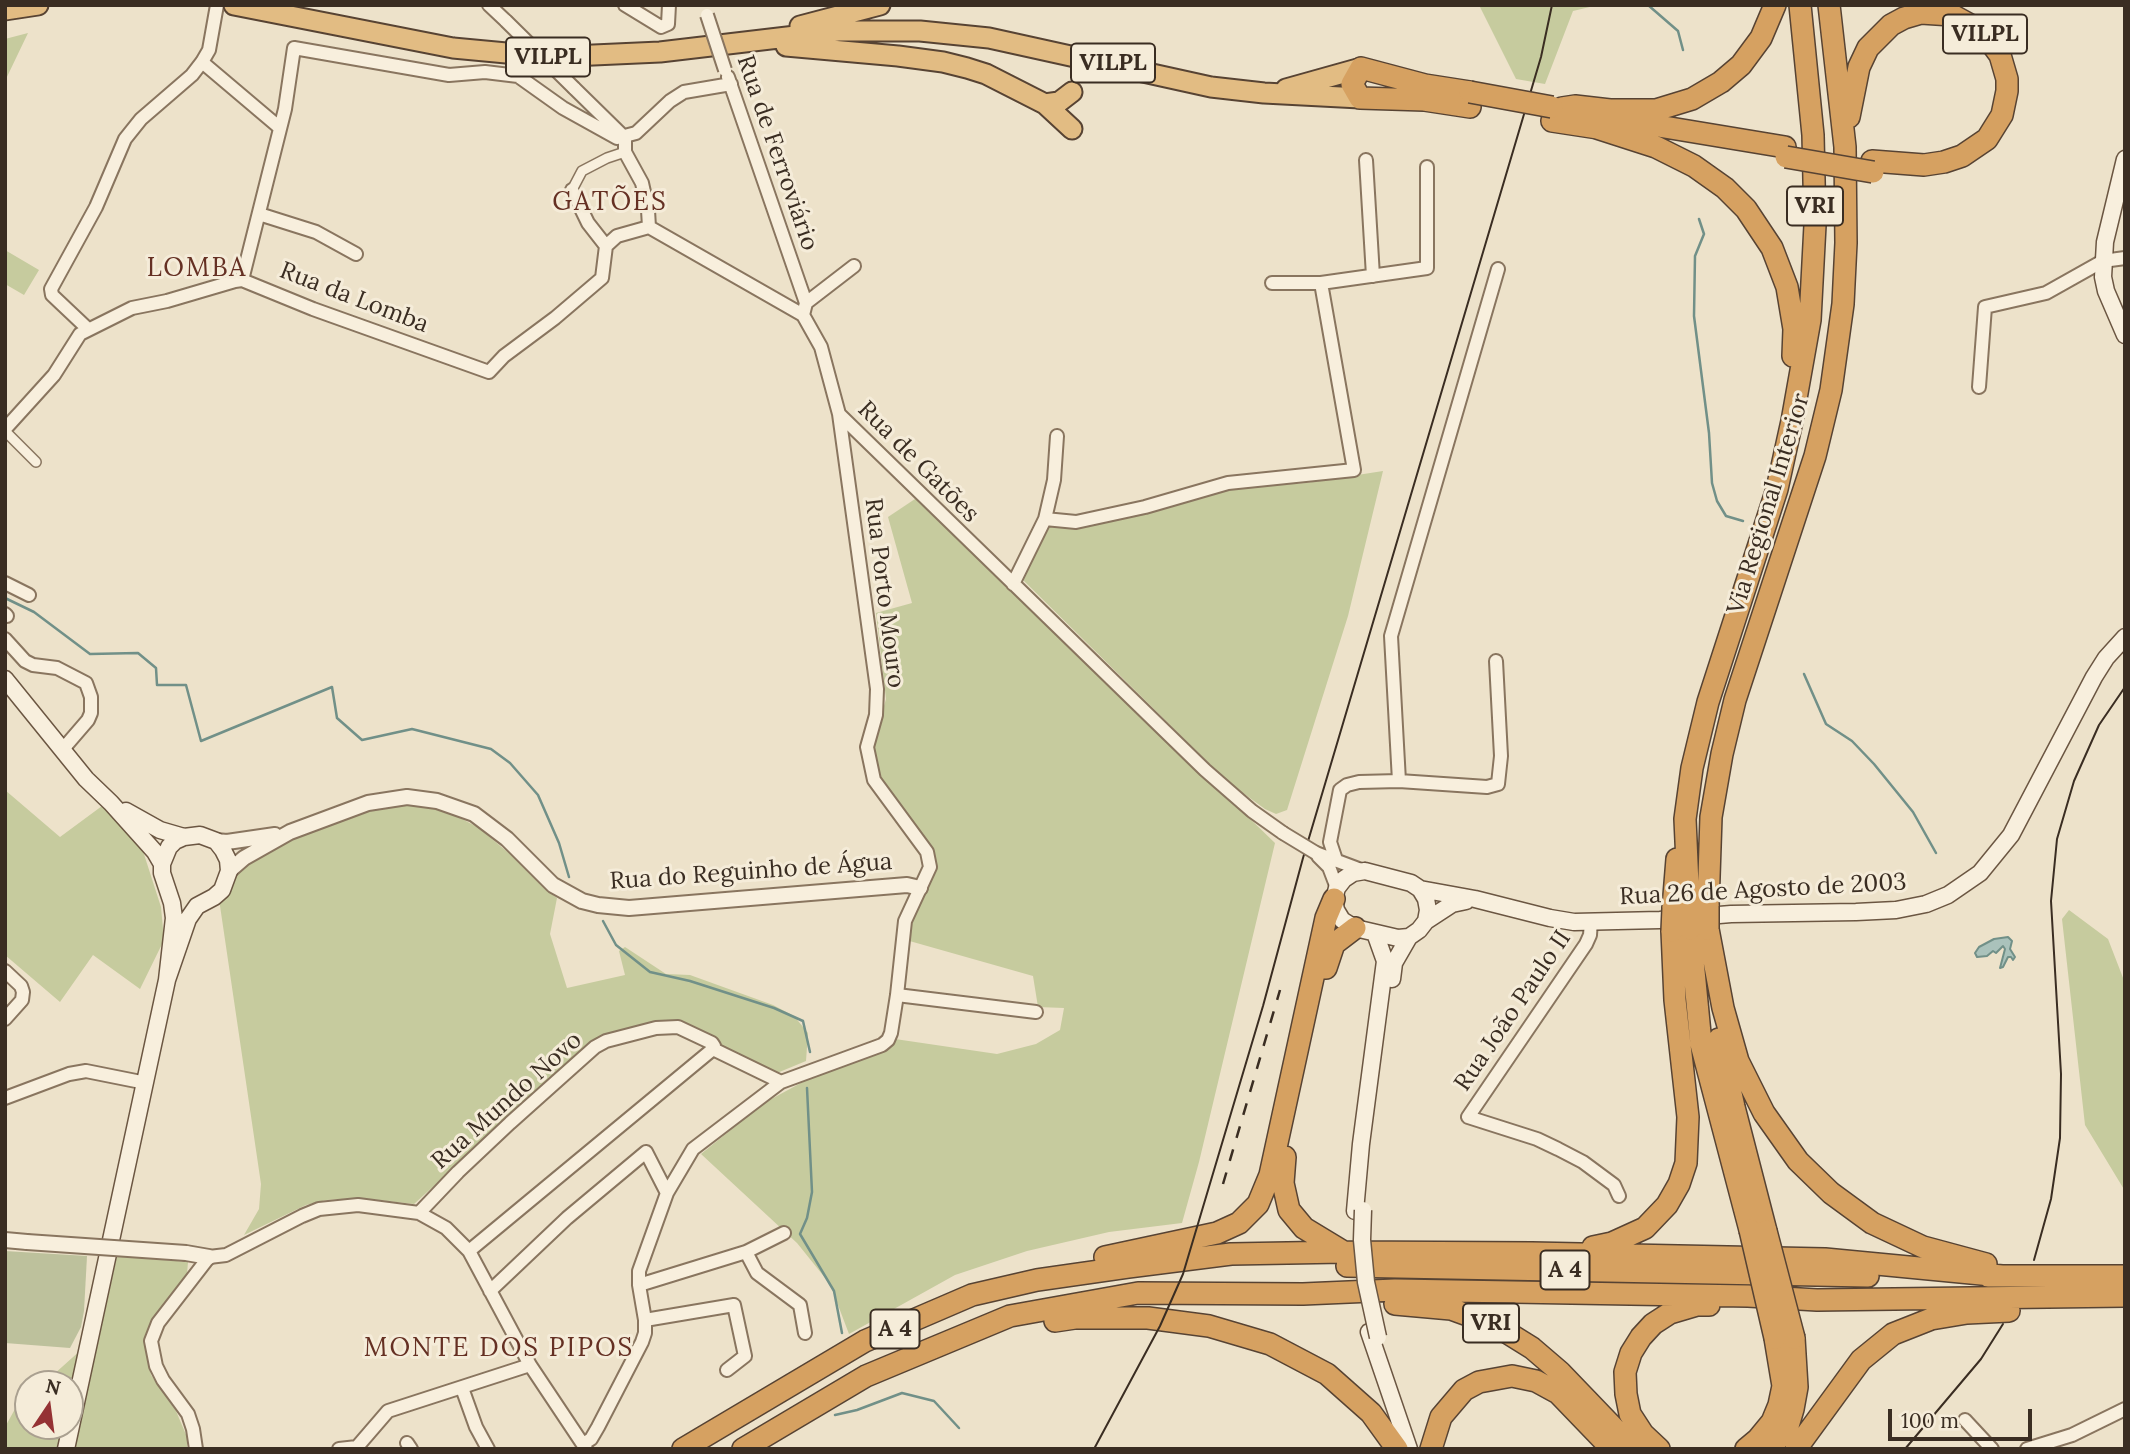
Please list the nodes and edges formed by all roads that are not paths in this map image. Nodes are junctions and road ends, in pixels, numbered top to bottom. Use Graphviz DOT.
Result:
graph roads {
  1 [pos="38,5"];
  2 [pos="217,5"];
  3 [pos="234,5"];
  4 [pos="489,5"];
  5 [pos="625,5"];
  6 [pos="669,5"];
  7 [pos="880,5"];
  8 [pos="1776,5"];
  9 [pos="1800,5"];
  10 [pos="1829,5"];
  11 [pos="1966,5"];
  12 [pos="5,10"];
  13 [pos="705,10"];
  14 [pos="864,30"];
  15 [pos="750,40"];
  16 [pos="202,62"];
  17 [pos="1361,68"];
  18 [pos="731,84"];
  19 [pos="1072,92"];
  20 [pos="1360,98"];
  21 [pos="1470,99"];
  22 [pos="1045,104"];
  23 [pos="1555,112"];
  24 [pos="279,128"];
  25 [pos="1597,128"];
  26 [pos="1072,129"];
  27 [pos="625,138"];
  28 [pos="1845,147"];
  29 [pos="625,152"];
  30 [pos="1785,152"];
  31 [pos="2125,159"];
  32 [pos="1366,160"];
  33 [pos="1873,166"];
  34 [pos="1427,167"];
  35 [pos="572,190"];
  36 [pos="259,214"];
  37 [pos="649,227"];
  38 [pos="606,246"];
  39 [pos="356,254"];
  40 [pos="2125,258"];
  41 [pos="2103,261"];
  42 [pos="855,267"];
  43 [pos="1498,269"];
  44 [pos="1373,276"];
  45 [pos="242,280"];
  46 [pos="1272,283"];
  47 [pos="1321,283"];
  48 [pos="804,309"];
  49 [pos="88,329"];
  50 [pos="2125,335"];
  51 [pos="1979,387"];
  52 [pos="1794,406"];
  53 [pos="839,414"];
  54 [pos="5,430"];
  55 [pos="1057,436"];
  56 [pos="37,462"];
  57 [pos="1045,519"];
  58 [pos="5,583"];
  59 [pos="1013,584"];
  60 [pos="29,595"];
  61 [pos="2125,637"];
  62 [pos="5,639"];
  63 [pos="1496,660"];
  64 [pos="5,679"];
  65 [pos="63,749"];
  66 [pos="1399,781"];
  67 [pos="111,803"];
  68 [pos="290,832"];
  69 [pos="184,837"];
  70 [pos="216,841"];
  71 [pos="1316,853"];
  72 [pos="1336,860"];
  73 [pos="162,864"];
  74 [pos="229,871"];
  75 [pos="1365,871"];
  76 [pos="920,888"];
  77 [pos="168,889"];
  78 [pos="1420,889"];
  79 [pos="1336,894"];
  80 [pos="1475,899"];
  81 [pos="204,901"];
  82 [pos="1690,907"];
  83 [pos="1426,921"];
  84 [pos="1591,921"];
  85 [pos="1690,929"];
  86 [pos="1365,930"];
  87 [pos="1409,937"];
  88 [pos="5,971"];
  89 [pos="167,980"];
  90 [pos="897,995"];
  91 [pos="1036,1012"];
  92 [pos="5,1019"];
  93 [pos="713,1049"];
  94 [pos="781,1082"];
  95 [pos="146,1083"];
  96 [pos="5,1098"];
  97 [pos="667,1193"];
  98 [pos="1619,1196"];
  99 [pos="1359,1211"];
  100 [pos="419,1213"];
  101 [pos="784,1233"];
  102 [pos="5,1240"];
  103 [pos="469,1251"];
  104 [pos="746,1252"];
  105 [pos="1343,1252"];
  106 [pos="1532,1252"];
  107 [pos="209,1257"];
  108 [pos="1128,1267"];
  109 [pos="2002,1276"];
  110 [pos="2078,1276"];
  111 [pos="2125,1276"];
  112 [pos="639,1285"];
  113 [pos="490,1291"];
  114 [pos="1303,1294"];
  115 [pos="972,1295"];
  116 [pos="2125,1296"];
  117 [pos="1817,1300"];
  118 [pos="2125,1307"];
  119 [pos="645,1320"];
  120 [pos="806,1333"];
  121 [pos="970,1335"];
  122 [pos="1373,1335"];
  123 [pos="1784,1338"];
  124 [pos="530,1365"];
  125 [pos="727,1370"];
  126 [pos="462,1388"];
  127 [pos="2125,1409"];
  128 [pos="1965,1420"];
  129 [pos="584,1446"];
  130 [pos="66,1449"];
  131 [pos="196,1449"];
  132 [pos="339,1449"];
  133 [pos="488,1449"];
  134 [pos="684,1449"];
  135 [pos="743,1449"];
  136 [pos="1397,1449"];
  137 [pos="1409,1449"];
  138 [pos="1419,1449"];
  139 [pos="1431,1449"];
  140 [pos="1612,1449"];
  141 [pos="1634,1449"];
  142 [pos="1659,1449"];
  143 [pos="1746,1449"];
  144 [pos="1770,1449"];
  145 [pos="1787,1449"];
  146 [pos="1796,1449"];
  147 [pos="1992,1449"];
  148 [pos="2027,1449"];
  1 -- 12 [label="highway"];
  2 -- 16 [label="street"];
  3 -- 15 [label="highway, VILPL"];
  4 -- 27 [label="street, bridge"];
  5 -- 6 [label="street"];
  7 -- 15 [label="highway"];
  8 -- 23 [label="highway, VILPL"];
  9 -- 52 [label="highway, Via Regional Interior / VRI"];
  10 -- 28 [label="highway, Via Regional Interior / VRI"];
  11 -- 33 [label="highway, VILPL"];
  13 -- 18 [label="street, Rua de Ferroviário, bridge"];
  14 -- 15 [label="highway, VILPL"];
  14 -- 17 [label="highway, VILPL"];
  14 -- 20 [label="highway, VILPL"];
  15 -- 22 [label="highway"];
  16 -- 24 [label="street"];
  16 -- 49 [label="street"];
  17 -- 20 [label="highway"];
  17 -- 21 [label="highway, VILPL"];
  18 -- 27 [label="street"];
  18 -- 48 [label="street, Rua de Ferroviário"];
  19 -- 22 [label="highway"];
  20 -- 21 [label="highway, VILPL"];
  21 -- 23 [label="highway, VILPL"];
  22 -- 26 [label="highway"];
  23 -- 25 [label="highway, VILPL"];
  23 -- 30 [label="highway, VILPL"];
  24 -- 27 [label="street"];
  24 -- 36 [label="street"];
  25 -- 30 [label="highway, VILPL"];
  25 -- 52 [label="highway, VILPL"];
  27 -- 29 [label="street"];
  28 -- 33 [label="highway, VILPL"];
  28 -- 82 [label="highway, Via Regional Interior / VRI"];
  29 -- 35 [label="street"];
  29 -- 37 [label="street"];
  30 -- 33 [label="highway, VILPL"];
  31 -- 41 [label="main road"];
  32 -- 44 [label="street"];
  34 -- 44 [label="street"];
  35 -- 38 [label="street"];
  36 -- 39 [label="street"];
  36 -- 45 [label="street"];
  37 -- 38 [label="street"];
  37 -- 48 [label="street"];
  38 -- 45 [label="street, Rua da Lomba"];
  40 -- 41 [label="street"];
  41 -- 50 [label="main road"];
  41 -- 51 [label="street"];
  42 -- 48 [label="street"];
  43 -- 66 [label="street"];
  44 -- 47 [label="street"];
  45 -- 49 [label="street, Rua da Lomba"];
  46 -- 47 [label="street"];
  47 -- 57 [label="street"];
  48 -- 53 [label="street, Rua de Gatões"];
  49 -- 54 [label="street, Rua da Lomba"];
  52 -- 82 [label="highway, Via Regional Interior / VRI"];
  53 -- 59 [label="street, Rua de Gatões"];
  53 -- 76 [label="street, Rua Porto Mouro"];
  54 -- 56 [label="street"];
  55 -- 57 [label="street"];
  57 -- 59 [label="street"];
  58 -- 60 [label="street"];
  59 -- 71 [label="street, Rua de Gatões, bridge"];
  61 -- 84 [label="main road, Rua 26 de Agosto de 2003"];
  62 -- 65 [label="street"];
  63 -- 66 [label="street"];
  64 -- 65 [label="main road"];
  65 -- 67 [label="main road"];
  66 -- 72 [label="street"];
  67 -- 69 [label="main road"];
  67 -- 73 [label="main road"];
  68 -- 70 [label="street, Rua do Reguinho de Água"];
  68 -- 74 [label="street, Rua do Reguinho de Água"];
  68 -- 76 [label="street, Rua do Reguinho de Água"];
  69 -- 70 [label="main road"];
  69 -- 73 [label="main road"];
  70 -- 74 [label="main road"];
  71 -- 72 [label="street, Rua de Gatões"];
  71 -- 79 [label="street, Rua de Gatões"];
  72 -- 75 [label="street, Rua de Gatões"];
  73 -- 77 [label="main road"];
  74 -- 81 [label="main road"];
  75 -- 78 [label="main road"];
  75 -- 79 [label="main road"];
  76 -- 90 [label="street, Rua Porto Mouro"];
  77 -- 81 [label="main road"];
  77 -- 89 [label="main road"];
  78 -- 80 [label="main road, Rua 26 de Agosto de 2003"];
  78 -- 83 [label="main road"];
  79 -- 86 [label="main road"];
  79 -- 115 [label="highway"];
  80 -- 83 [label="main road"];
  80 -- 84 [label="main road, Rua 26 de Agosto de 2003"];
  81 -- 89 [label="main road"];
  82 -- 85 [label="highway, Via Regional Interior / VRI, bridge"];
  82 -- 85 [label="highway, bridge"];
  83 -- 87 [label="main road"];
  84 -- 98 [label="street, Rua João Paulo II"];
  85 -- 106 [label="highway"];
  85 -- 110 [label="highway"];
  85 -- 123 [label="highway, VRI, bridge"];
  86 -- 87 [label="main road"];
  86 -- 99 [label="main road"];
  86 -- 105 [label="highway"];
  87 -- 99 [label="main road"];
  88 -- 92 [label="street"];
  89 -- 95 [label="main road"];
  90 -- 91 [label="street"];
  90 -- 94 [label="street, Rua Porto Mouro"];
  93 -- 94 [label="street, Rua Mundo Novo"];
  93 -- 100 [label="street, Rua Mundo Novo"];
  93 -- 103 [label="street"];
  94 -- 97 [label="street, Rua Porto Mouro"];
  95 -- 96 [label="street"];
  95 -- 130 [label="main road"];
  97 -- 112 [label="street, Rua Porto Mouro"];
  97 -- 113 [label="street"];
  99 -- 122 [label="main road"];
  100 -- 103 [label="street"];
  100 -- 107 [label="street"];
  101 -- 104 [label="street"];
  102 -- 107 [label="street, bridge"];
  103 -- 113 [label="street"];
  104 -- 112 [label="street"];
  104 -- 120 [label="street"];
  105 -- 106 [label="highway"];
  105 -- 108 [label="highway"];
  106 -- 109 [label="highway"];
  107 -- 131 [label="street"];
  108 -- 109 [label="highway, A 4"];
  108 -- 115 [label="highway, A 4"];
  109 -- 110 [label="highway, A 4"];
  110 -- 111 [label="highway, A 4"];
  112 -- 119 [label="street, Rua Porto Mouro"];
  113 -- 124 [label="street"];
  114 -- 117 [label="highway, A 4"];
  114 -- 121 [label="highway, A 4"];
  114 -- 141 [label="highway, VRI"];
  115 -- 134 [label="highway, A 4"];
  116 -- 117 [label="highway, A 4"];
  117 -- 142 [label="highway"];
  118 -- 146 [label="highway"];
  119 -- 125 [label="street"];
  119 -- 129 [label="street, Rua Porto Mouro"];
  121 -- 135 [label="highway, A 4"];
  121 -- 136 [label="highway"];
  122 -- 137 [label="main road"];
  122 -- 138 [label="main road"];
  123 -- 143 [label="highway, VRI"];
  123 -- 144 [label="highway, VRI"];
  123 -- 145 [label="highway, VRI"];
  124 -- 126 [label="street"];
  124 -- 129 [label="street"];
  126 -- 132 [label="street"];
  126 -- 133 [label="street"];
  127 -- 148 [label="street"];
  128 -- 147 [label="street"];
  139 -- 140 [label="highway"];
}
